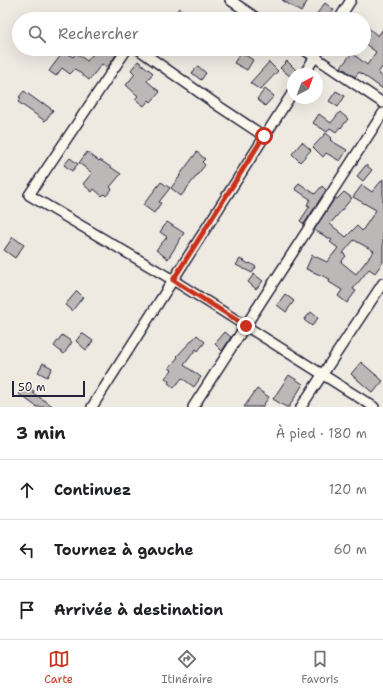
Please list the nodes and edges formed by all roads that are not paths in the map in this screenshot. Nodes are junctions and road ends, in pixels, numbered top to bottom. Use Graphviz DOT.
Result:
graph roads {
  1 [pos="230,0"];
  2 [pos="352,0"];
  3 [pos="248,12"];
  4 [pos="344,12"];
  5 [pos="122,56"];
  6 [pos="148,56"];
  7 [pos="315,57"];
  8 [pos="308,68"];
  9 [pos="287,101"];
  10 [pos="383,103"];
  11 [pos="383,113"];
  12 [pos="264,136"];
  13 [pos="173,280"];
  14 [pos="383,283"];
  15 [pos="246,326"];
  16 [pos="322,374"];
  17 [pos="92,407"];
  18 [pos="193,407"];
  19 [pos="301,407"];
  20 [pos="374,407"];
  1 -- 3 [label="street"];
  2 -- 4 [label="street"];
  5 -- 13 [label="street"];
  6 -- 12 [label="street"];
  7 -- 8 [label="street"];
  7 -- 10 [label="street"];
  9 -- 12 [label="street"];
  11 -- 15 [label="street"];
  12 -- 13 [label="street"];
  13 -- 15 [label="street"];
  13 -- 17 [label="street"];
  14 -- 16 [label="street"];
  15 -- 16 [label="street"];
  15 -- 18 [label="street"];
  16 -- 19 [label="street"];
  16 -- 20 [label="street"];
}
